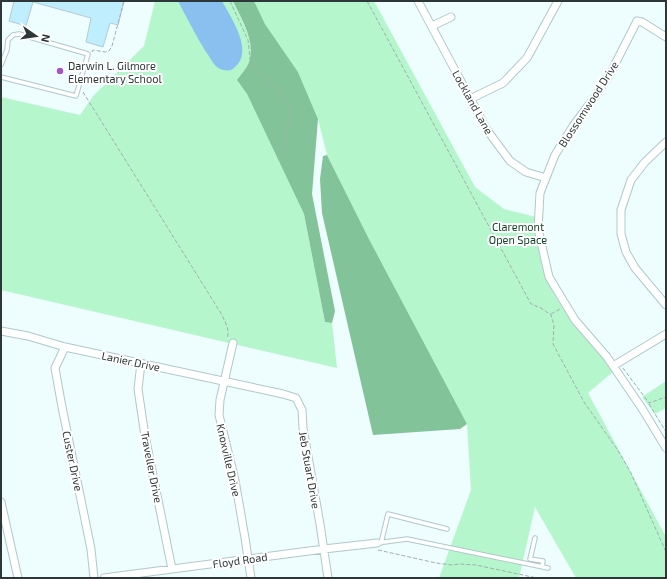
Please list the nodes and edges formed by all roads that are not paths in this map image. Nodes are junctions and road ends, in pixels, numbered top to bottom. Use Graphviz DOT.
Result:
graph roads {
  1 [pos="418,1"];
  2 [pos="558,1"];
  3 [pos="451,17"];
  4 [pos="432,26"];
  5 [pos="666,37"];
  6 [pos="1,65"];
  7 [pos="1,77"];
  8 [pos="470,100"];
  9 [pos="666,142"];
  10 [pos="546,178"];
  11 [pos="666,305"];
  12 [pos="1,331"];
  13 [pos="666,334"];
  14 [pos="230,343"];
  15 [pos="65,347"];
  16 [pos="141,363"];
  17 [pos="616,364"];
  18 [pos="224,381"];
  19 [pos="261,389"];
  20 [pos="666,448"];
  21 [pos="1,502"];
  22 [pos="447,529"];
  23 [pos="535,538"];
  24 [pos="377,545"];
  25 [pos="324,549"];
  26 [pos="248,559"];
  27 [pos="542,567"];
  28 [pos="548,568"];
  29 [pos="172,569"];
  30 [pos="18,578"];
  31 [pos="94,578"];
  32 [pos="104,578"];
  33 [pos="250,578"];
  34 [pos="328,578"];
  1 -- 4 [label="street, Lockland Lane"];
  2 -- 8 [label="street"];
  3 -- 4 [label="street"];
  4 -- 8 [label="street, Lockland Lane"];
  5 -- 10 [label="street, Blossomwood Drive"];
  6 -- 7 [label="lane"];
  8 -- 10 [label="street, Lockland Lane"];
  9 -- 11 [label="street"];
  10 -- 17 [label="street, Blossomwood Drive"];
  12 -- 15 [label="street, Lanier Drive"];
  13 -- 17 [label="street"];
  14 -- 18 [label="street, Knoxville Drive"];
  15 -- 16 [label="street, Lanier Drive"];
  15 -- 31 [label="street, Custer Drive"];
  16 -- 18 [label="street, Lanier Drive"];
  16 -- 29 [label="street, Traveller Drive"];
  17 -- 20 [label="street, Blossomwood Drive"];
  18 -- 19 [label="street, Lanier Drive"];
  18 -- 26 [label="street, Knoxville Drive"];
  19 -- 25 [label="street, Jeb Stuart Drive"];
  21 -- 30 [label="street"];
  22 -- 24 [label="lane"];
  23 -- 27 [label="lane"];
  24 -- 25 [label="street, Floyd Road"];
  24 -- 27 [label="lane"];
  25 -- 26 [label="street, Floyd Road"];
  25 -- 34 [label="street, Jeb Stuart Drive"];
  26 -- 29 [label="street, Floyd Road"];
  26 -- 33 [label="street, Knoxville Drive"];
  27 -- 28 [label="lane"];
  29 -- 32 [label="street, Floyd Road"];
}
